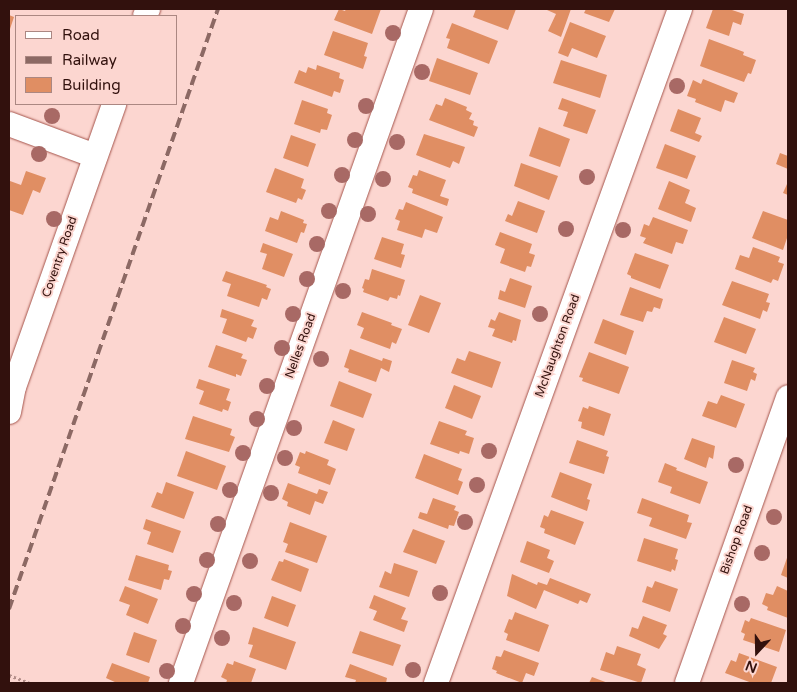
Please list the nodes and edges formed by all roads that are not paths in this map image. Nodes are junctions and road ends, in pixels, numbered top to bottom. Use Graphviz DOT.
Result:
graph roads {
  1 [pos="421,9"];
  2 [pos="680,9"];
  3 [pos="114,105"];
  4 [pos="9,124"];
  5 [pos="95,156"];
  6 [pos="12,386"];
  7 [pos="788,397"];
  8 [pos="9,412"];
  9 [pos="182,683"];
  10 [pos="436,683"];
  11 [pos="687,683"];
  1 -- 9 [label="street, Nelles Road"];
  2 -- 10 [label="street, McNaughton Road"];
  3 -- 5 [label="street, Coventry Road"];
  4 -- 5 [label="street"];
  5 -- 6 [label="street, Coventry Road"];
  6 -- 8 [label="street, Coventry Road"];
  7 -- 11 [label="street, Bishop Road"];
}
